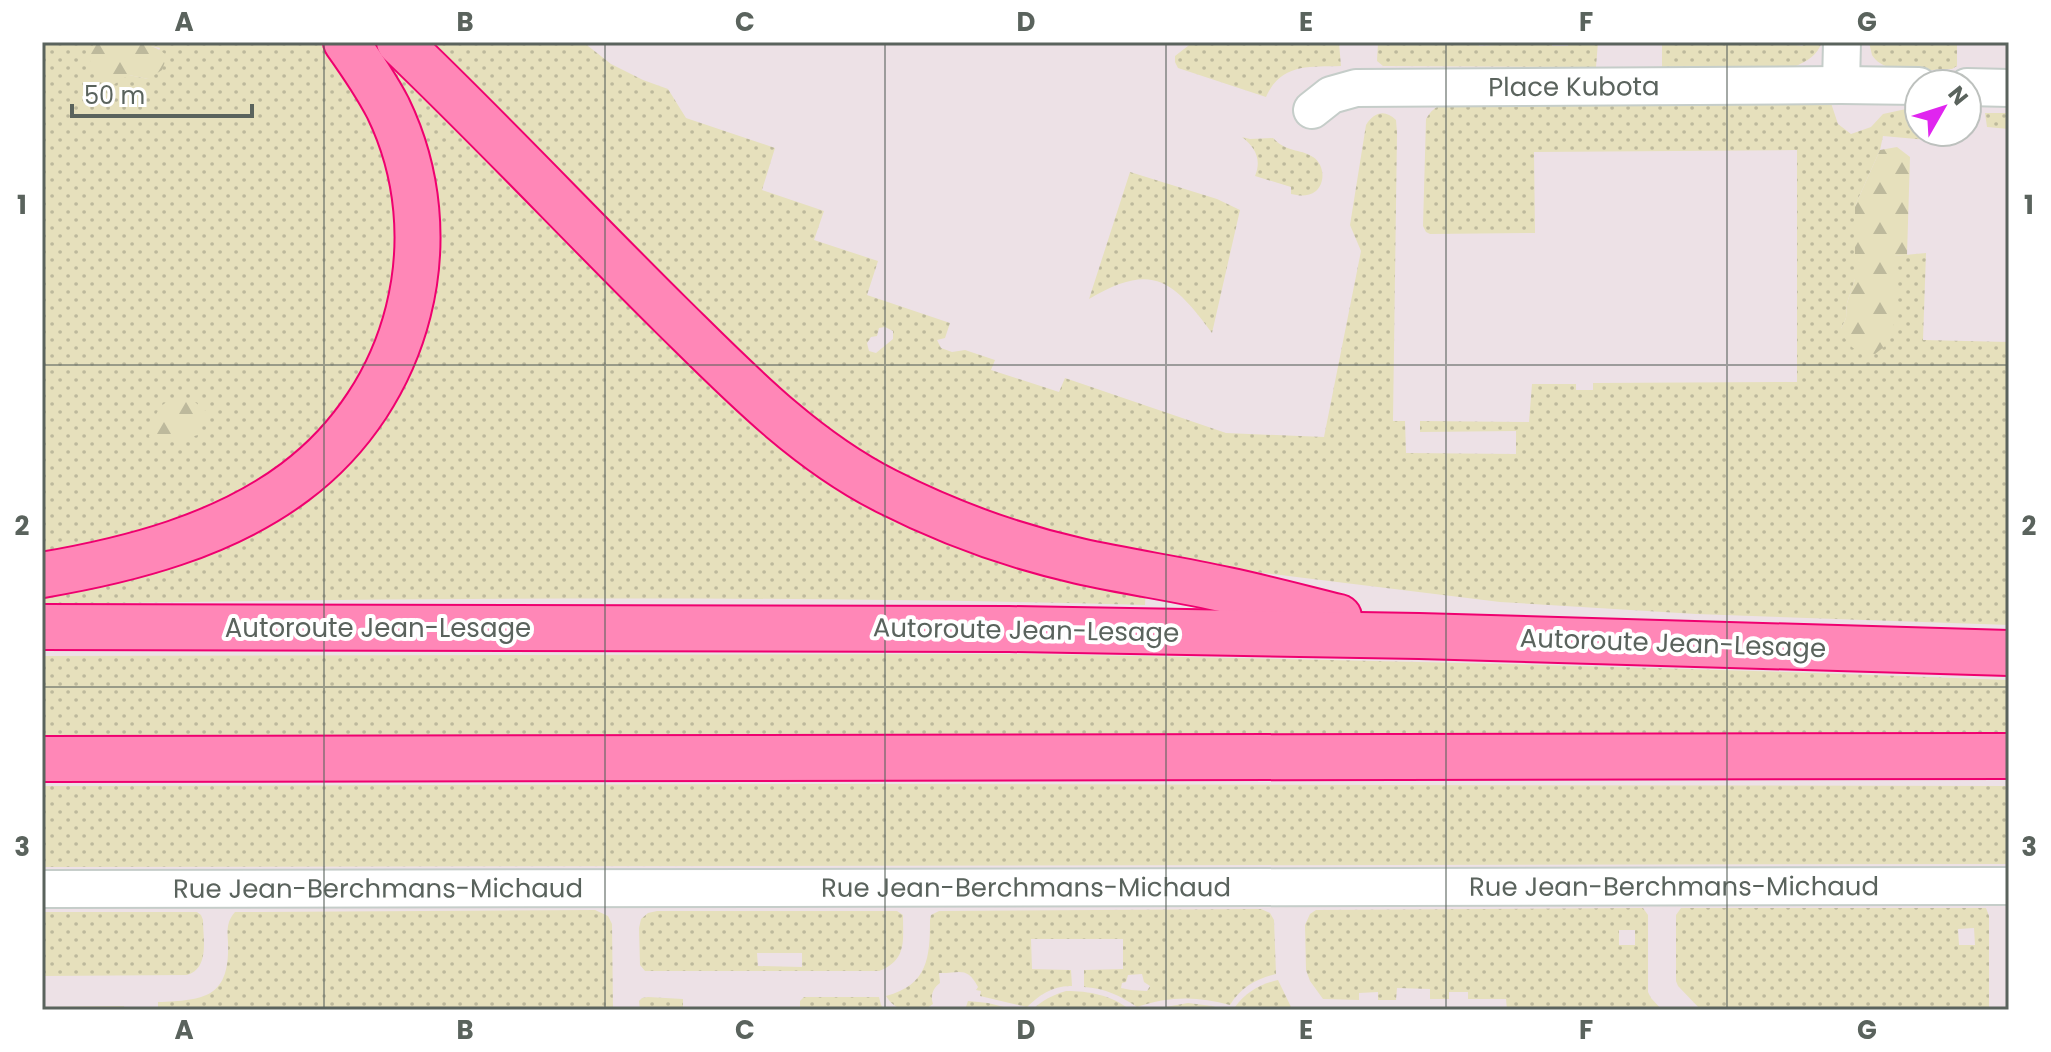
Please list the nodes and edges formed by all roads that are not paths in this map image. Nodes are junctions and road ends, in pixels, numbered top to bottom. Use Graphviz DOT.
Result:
graph roads {
  1 [pos="346,42"];
  2 [pos="399,42"];
  3 [pos="1842,42"];
  4 [pos="1841,85"];
  5 [pos="1903,86"];
  6 [pos="1983,87"];
  7 [pos="2009,88"];
  8 [pos="1312,110"];
  9 [pos="42,575"];
  10 [pos="42,627"];
  11 [pos="1419,636"];
  12 [pos="2009,653"];
  13 [pos="2009,756"];
  14 [pos="42,759"];
  15 [pos="2009,886"];
  16 [pos="42,889"];
  1 -- 9 [label="highway"];
  2 -- 11 [label="highway"];
  3 -- 4 [label="street"];
  4 -- 5 [label="street, Place Kubota"];
  4 -- 8 [label="street, Place Kubota"];
  6 -- 7 [label="street"];
  10 -- 11 [label="highway, Autoroute Jean-Lesage"];
  11 -- 12 [label="highway, Autoroute Jean-Lesage"];
  13 -- 14 [label="highway"];
  15 -- 16 [label="street, Rue Jean-Berchmans-Michaud"];
}
